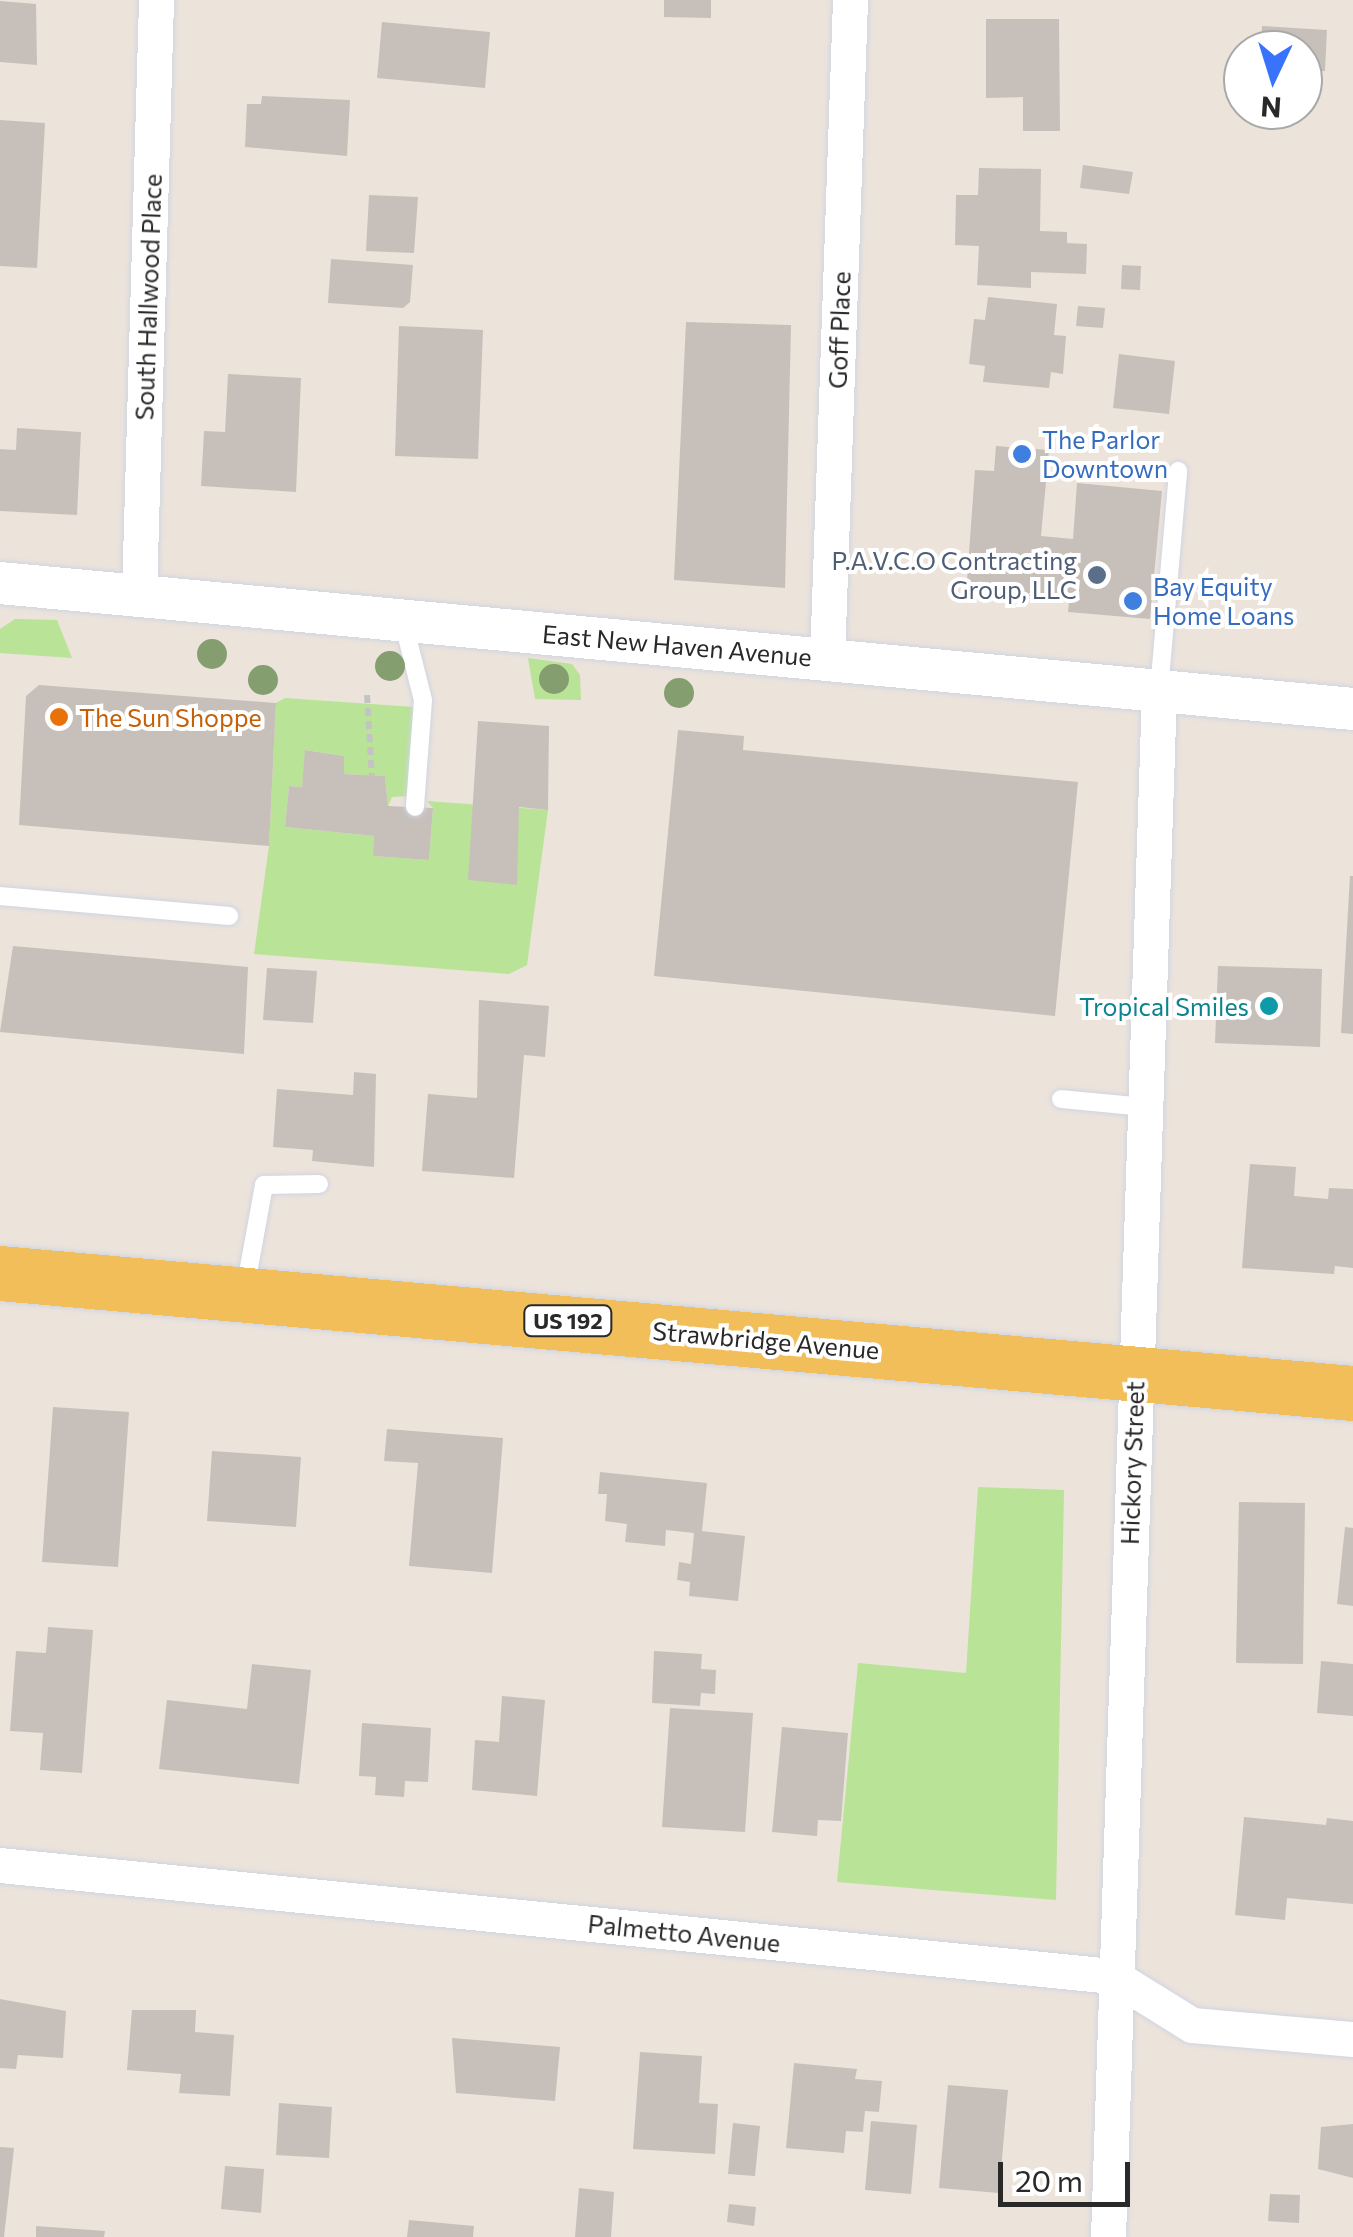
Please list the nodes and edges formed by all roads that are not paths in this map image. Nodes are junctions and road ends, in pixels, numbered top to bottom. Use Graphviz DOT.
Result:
graph roads {
  1 [pos="156,0"];
  2 [pos="850,0"];
  3 [pos="1178,471"];
  4 [pos="0,583"];
  5 [pos="140,594"];
  6 [pos="403,619"];
  7 [pos="827,659"];
  8 [pos="1159,690"];
  9 [pos="1353,709"];
  10 [pos="414,807"];
  11 [pos="0,896"];
  12 [pos="229,916"];
  13 [pos="1061,1099"];
  14 [pos="1144,1108"];
  15 [pos="319,1184"];
  16 [pos="0,1273"];
  17 [pos="245,1294"];
  18 [pos="1135,1376"];
  19 [pos="1353,1393"];
  20 [pos="0,1865"];
  21 [pos="1112,1976"];
  22 [pos="1353,2039"];
  23 [pos="1108,2237"];
  1 -- 5 [label="street, South Hallwood Place"];
  2 -- 7 [label="street, Goff Place"];
  3 -- 8 [label="lane"];
  4 -- 5 [label="street, East New Haven Avenue"];
  5 -- 6 [label="street, East New Haven Avenue"];
  6 -- 7 [label="street, East New Haven Avenue"];
  6 -- 10 [label="lane"];
  7 -- 8 [label="street, East New Haven Avenue"];
  8 -- 9 [label="street, East New Haven Avenue"];
  8 -- 14 [label="street, Hickory Street"];
  11 -- 12 [label="lane"];
  13 -- 14 [label="lane"];
  14 -- 18 [label="street, Hickory Street"];
  15 -- 17 [label="lane"];
  16 -- 17 [label="main road, Strawbridge Avenue / US 192"];
  17 -- 18 [label="main road, Strawbridge Avenue / US 192"];
  18 -- 19 [label="main road, Strawbridge Avenue / US 192"];
  18 -- 21 [label="street, Hickory Street"];
  20 -- 21 [label="street, Palmetto Avenue"];
  21 -- 22 [label="street, Palmetto Avenue"];
  21 -- 23 [label="street, Hickory Street"];
}
